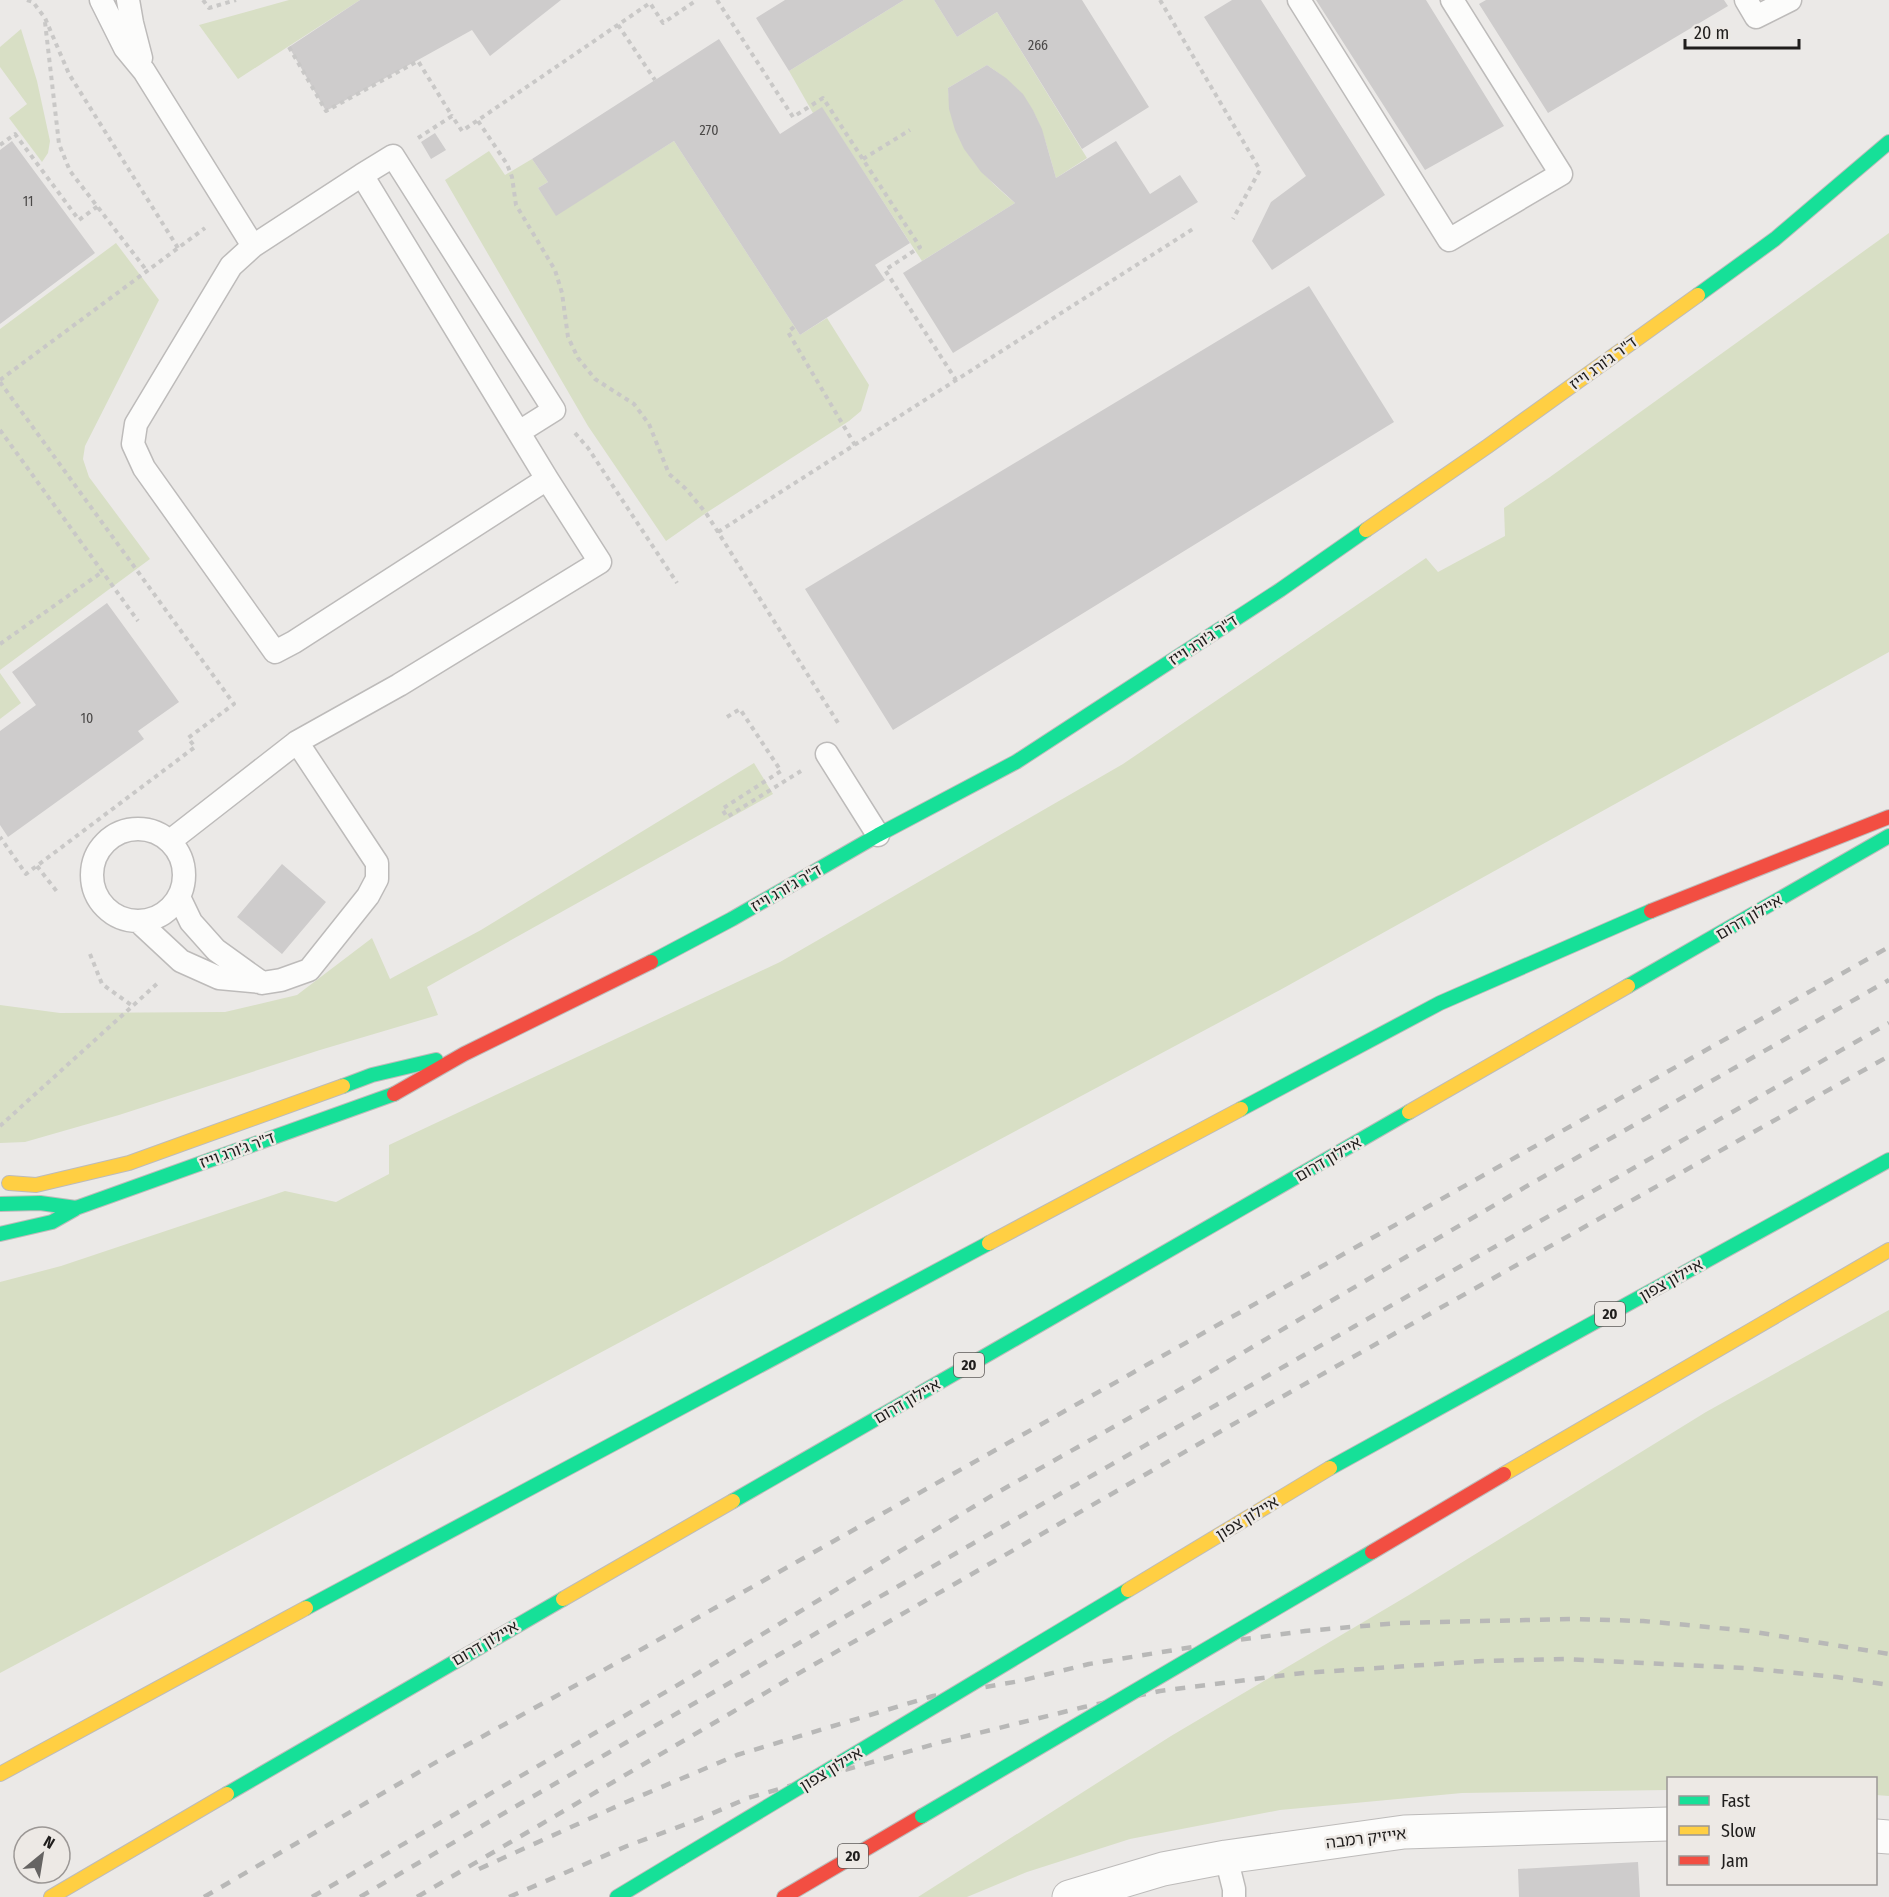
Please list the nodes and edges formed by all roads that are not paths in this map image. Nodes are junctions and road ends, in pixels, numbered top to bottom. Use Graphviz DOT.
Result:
graph roads {
  1 [pos="101,0"];
  2 [pos="128,0"];
  3 [pos="1299,0"];
  4 [pos="1452,0"];
  5 [pos="1746,0"];
  6 [pos="1790,0"];
  7 [pos="144,71"];
  8 [pos="1889,142"];
  9 [pos="362,176"];
  10 [pos="253,246"];
  11 [pos="519,432"];
  12 [pos="547,479"];
  13 [pos="297,742"];
  14 [pos="827,754"];
  15 [pos="1889,817"];
  16 [pos="878,835"];
  17 [pos="1889,836"];
  18 [pos="170,841"];
  19 [pos="179,897"];
  20 [pos="138,921"];
  21 [pos="262,982"];
  22 [pos="464,1054"];
  23 [pos="1889,1160"];
  24 [pos="0,1182"];
  25 [pos="0,1204"];
  26 [pos="76,1208"];
  27 [pos="0,1234"];
  28 [pos="1889,1250"];
  29 [pos="0,1774"];
  30 [pos="1667,1824"];
  31 [pos="1226,1857"];
  32 [pos="51,1897"];
  33 [pos="616,1897"];
  34 [pos="784,1897"];
  35 [pos="1069,1897"];
  36 [pos="1234,1897"];
  1 -- 7 [label="lane"];
  2 -- 7 [label="lane"];
  3 -- 4 [label="lane"];
  5 -- 6 [label="lane"];
  7 -- 10 [label="lane"];
  8 -- 16 [label="main road, ד\"ר ג'ורג וייז"];
  9 -- 10 [label="lane"];
  9 -- 11 [label="lane"];
  9 -- 11 [label="lane"];
  10 -- 12 [label="lane"];
  11 -- 12 [label="lane"];
  12 -- 13 [label="lane"];
  13 -- 18 [label="lane"];
  13 -- 21 [label="lane"];
  14 -- 16 [label="lane"];
  15 -- 29 [label="main road"];
  16 -- 22 [label="main road, ד\"ר ג'ורג וייז"];
  17 -- 32 [label="main road, איילון דרום / 20"];
  18 -- 19 [label="lane"];
  18 -- 20 [label="lane"];
  19 -- 20 [label="lane"];
  19 -- 21 [label="lane"];
  20 -- 21 [label="lane"];
  22 -- 24 [label="main road, ד\"ר ג'ורג וייז"];
  22 -- 26 [label="main road, ד\"ר ג'ורג וייז"];
  23 -- 33 [label="main road, איילון צפון / 20, bridge"];
  25 -- 26 [label="main road, ד\"ר ג'ורג וייז"];
  26 -- 27 [label="main road"];
  28 -- 34 [label="main road, 20, bridge"];
  30 -- 31 [label="street, אייזיק רמבה"];
  31 -- 35 [label="street, אייזיק רמבה"];
  31 -- 36 [label="lane"];
}
